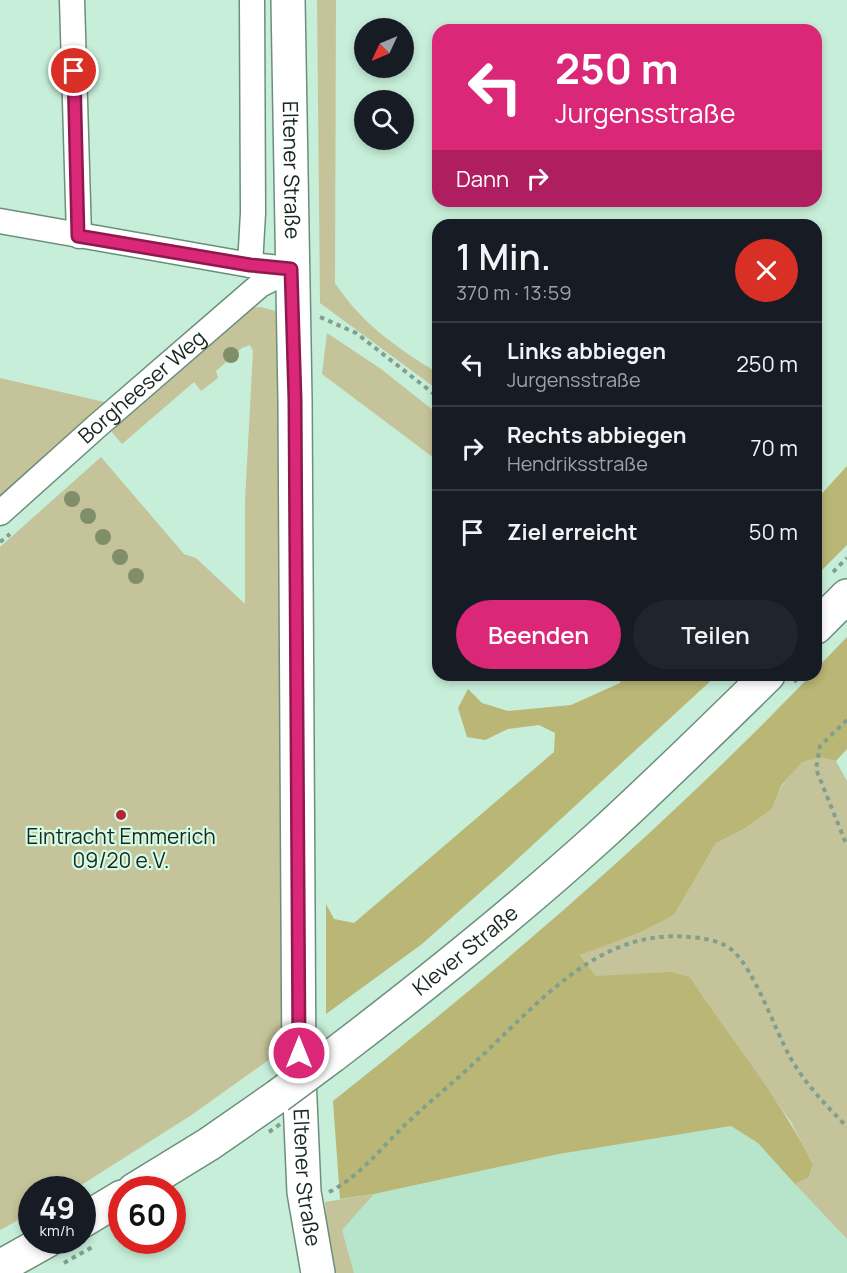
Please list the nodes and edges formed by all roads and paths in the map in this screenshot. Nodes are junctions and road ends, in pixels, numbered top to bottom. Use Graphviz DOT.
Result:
graph roads {
  1 [pos="72,0"];
  2 [pos="252,0"];
  3 [pos="288,0"];
  4 [pos="0,221"];
  5 [pos="78,236"];
  6 [pos="250,265"];
  7 [pos="291,269"];
  8 [pos="293,307"];
  9 [pos="432,393"];
  10 [pos="0,513"];
  11 [pos="847,596"];
  12 [pos="822,621"];
  13 [pos="762,681"];
  14 [pos="847,720"];
  15 [pos="847,846"];
  16 [pos="847,1127"];
  17 [pos="157,1176"];
  18 [pos="328,1193"];
  19 [pos="108,1213"];
  20 [pos="96,1227"];
  21 [pos="52,1254"];
  22 [pos="0,1267"];
  23 [pos="318,1273"];
  1 -- 5 [label="street"];
  2 -- 6 [label="street, Eltener Straße"];
  3 -- 7 [label="main road, Eltener Straße"];
  4 -- 5 [label="street"];
  5 -- 6 [label="street"];
  6 -- 7 [label="street"];
  7 -- 8 [label="main road, Eltener Straße"];
  7 -- 10 [label="street, Borgheeser Weg"];
  8 -- 9 [label="path"];
  8 -- 23 [label="main road, Eltener Straße"];
  11 -- 12 [label="main road"];
  13 -- 17 [label="main road, Klever Straße, bridge"];
  14 -- 15 [label="path"];
  16 -- 18 [label="path"];
  19 -- 20 [label="main road"];
  21 -- 22 [label="main road"];
}
